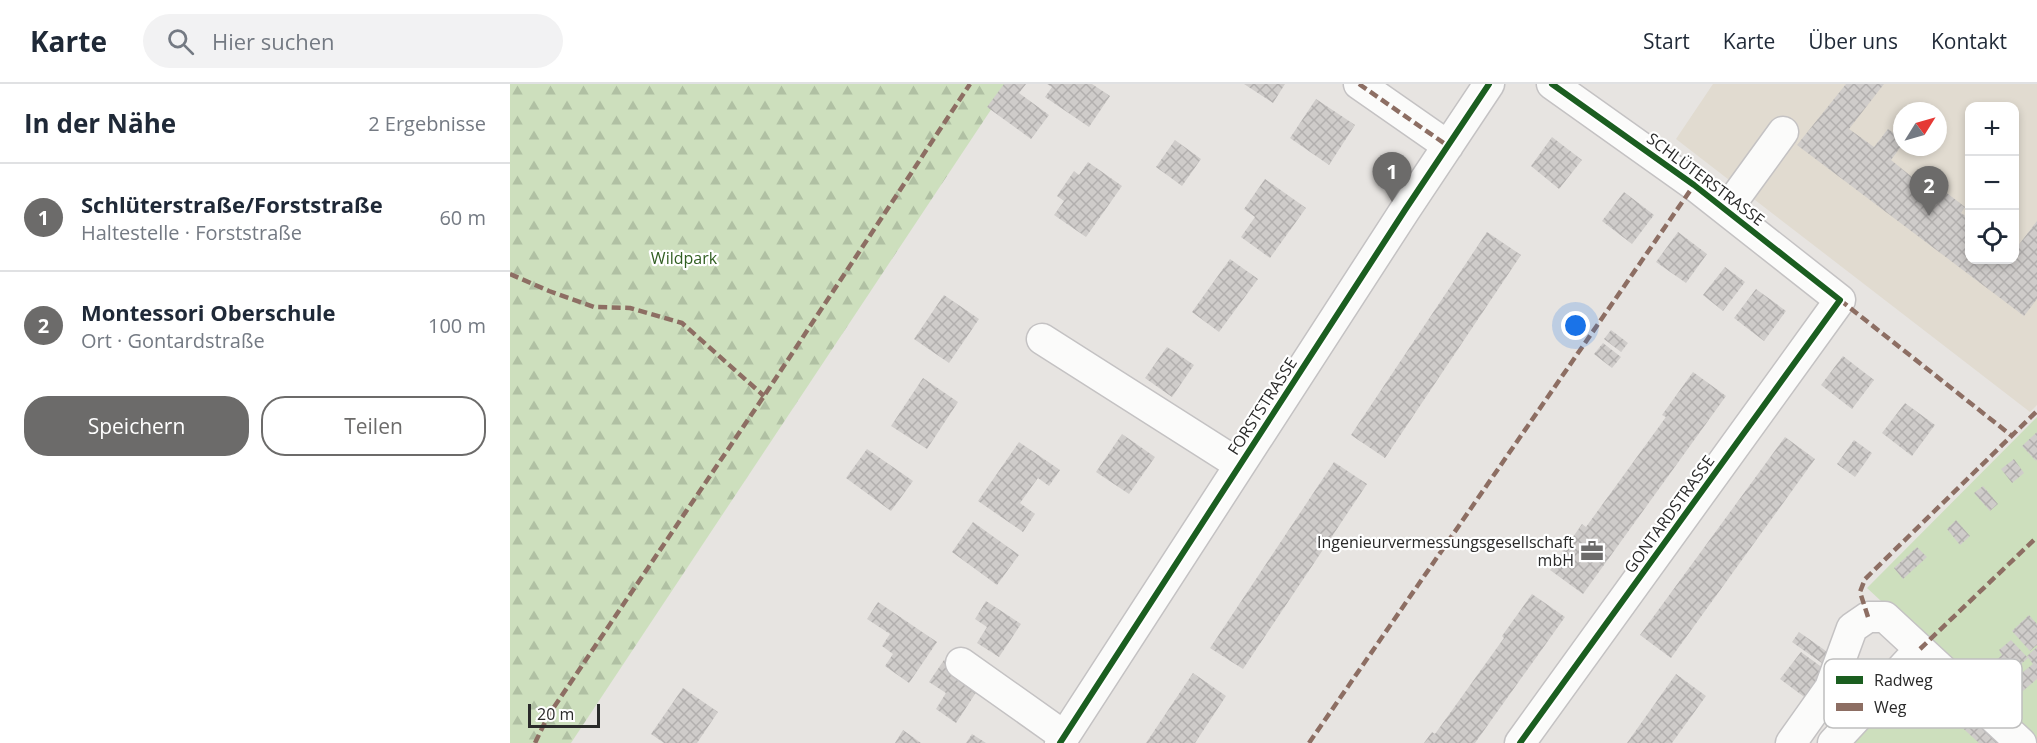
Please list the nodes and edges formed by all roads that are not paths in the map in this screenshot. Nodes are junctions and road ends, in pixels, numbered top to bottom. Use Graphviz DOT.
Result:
graph roads {
  1 [pos="1359,84"];
  2 [pos="1489,84"];
  3 [pos="1552,84"];
  4 [pos="1783,132"];
  5 [pos="1448,146"];
  6 [pos="1738,194"];
  7 [pos="1840,300"];
  8 [pos="1042,339"];
  9 [pos="1240,465"];
  10 [pos="1920,649"];
  11 [pos="1841,659"];
  12 [pos="1911,659"];
  13 [pos="1931,659"];
  14 [pos="960,663"];
  15 [pos="1824,696"];
  16 [pos="1847,728"];
  17 [pos="2005,728"];
  18 [pos="1062,739"];
  19 [pos="1520,743"];
  20 [pos="1791,743"];
  21 [pos="1833,743"];
  22 [pos="2021,743"];
  1 -- 5 [label="street"];
  2 -- 5 [label="street, FORSTSTRASSE"];
  3 -- 7 [label="street, SCHLÜTERSTRASSE"];
  4 -- 6 [label="street"];
  5 -- 9 [label="street, FORSTSTRASSE"];
  7 -- 19 [label="street, GONTARDSTRASSE"];
  8 -- 9 [label="street"];
  9 -- 18 [label="street, FORSTSTRASSE"];
  10 -- 11 [label="street"];
  10 -- 12 [label="street"];
  10 -- 13 [label="street"];
  14 -- 18 [label="street"];
  15 -- 20 [label="street"];
  16 -- 21 [label="street"];
  17 -- 22 [label="street"];
}
